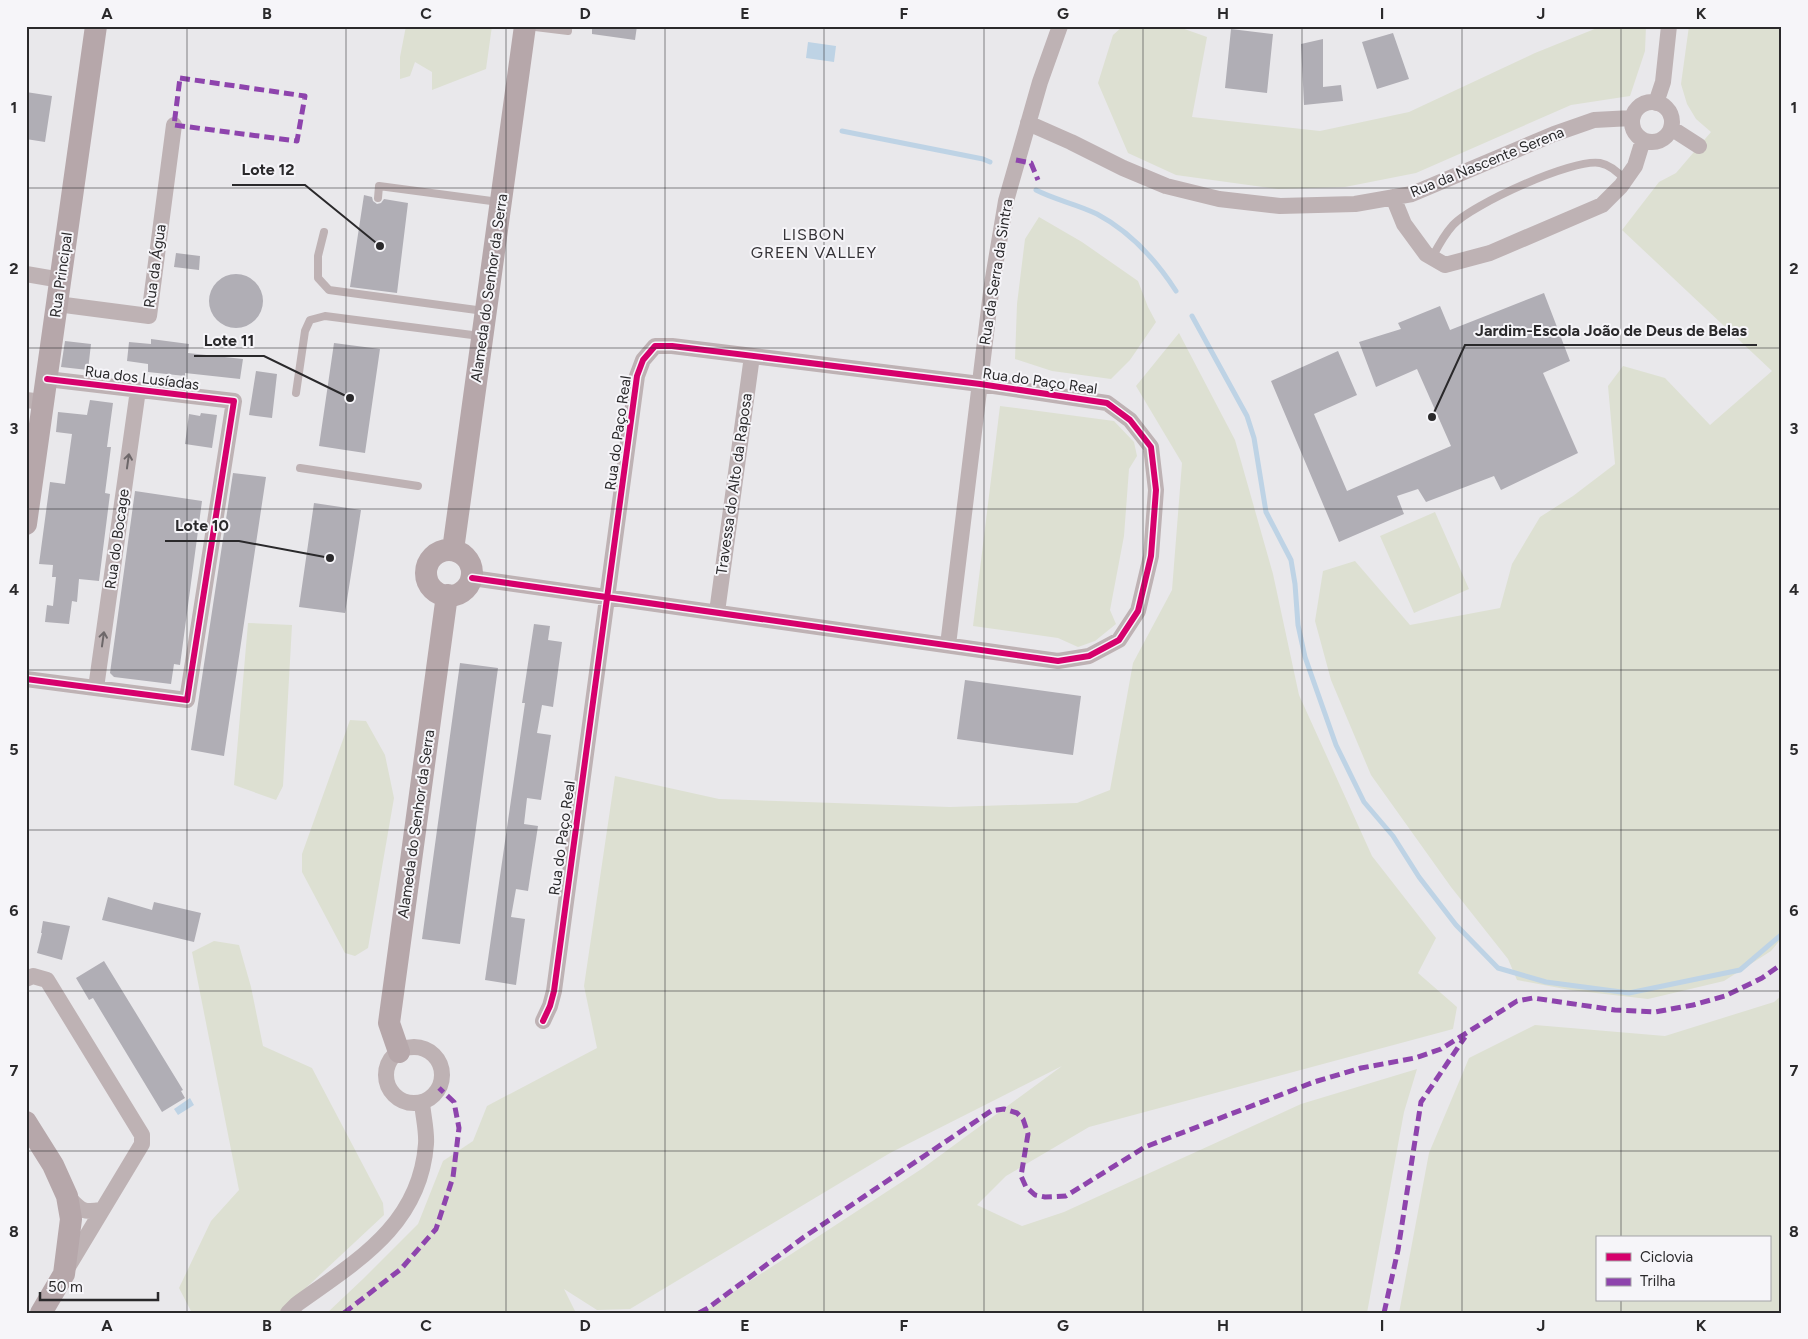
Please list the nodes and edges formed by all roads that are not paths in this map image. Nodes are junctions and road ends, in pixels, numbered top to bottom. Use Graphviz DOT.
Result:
graph roads {
  1 [pos="96,26"];
  2 [pos="526,26"];
  3 [pos="568,26"];
  4 [pos="1060,26"];
  5 [pos="1670,26"];
  6 [pos="1656,102"];
  7 [pos="1632,118"];
  8 [pos="1028,122"];
  9 [pos="174,125"];
  10 [pos="1671,128"];
  11 [pos="1643,140"];
  12 [pos="1699,146"];
  13 [pos="1626,180"];
  14 [pos="1393,197"];
  15 [pos="378,198"];
  16 [pos="500,202"];
  17 [pos="324,232"];
  18 [pos="1432,258"];
  19 [pos="26,274"];
  20 [pos="60,280"];
  21 [pos="57,304"];
  22 [pos="486,311"];
  23 [pos="482,336"];
  24 [pos="752,356"];
  25 [pos="47,379"];
  26 [pos="980,384"];
  27 [pos="138,390"];
  28 [pos="296,393"];
  29 [pos="35,401"];
  30 [pos="300,468"];
  31 [pos="418,486"];
  32 [pos="26,524"];
  33 [pos="453,550"];
  34 [pos="472,578"];
  35 [pos="447,595"];
  36 [pos="607,597"];
  37 [pos="717,612"];
  38 [pos="948,644"];
  39 [pos="26,679"];
  40 [pos="96,688"];
  41 [pos="26,979"];
  42 [pos="543,1021"];
  43 [pos="399,1052"];
  44 [pos="422,1102"];
  45 [pos="26,1122"];
  46 [pos="67,1196"];
  47 [pos="101,1210"];
  48 [pos="64,1274"];
  49 [pos="41,1313"];
  50 [pos="288,1313"];
  1 -- 20 [label="street, Rua Principal"];
  2 -- 3 [label="lane"];
  2 -- 16 [label="street, Alameda do Senhor da Serra"];
  4 -- 8 [label="street, Rua da Serra da Sintra"];
  5 -- 6 [label="street"];
  6 -- 7 [label="street"];
  6 -- 10 [label="street"];
  7 -- 11 [label="street"];
  7 -- 14 [label="street, Rua da Nascente Serena"];
  8 -- 14 [label="street, Rua da Nascente Serena"];
  8 -- 26 [label="street, Rua da Serra da Sintra"];
  9 -- 21 [label="street, Rua da Água"];
  10 -- 11 [label="street"];
  10 -- 12 [label="street"];
  11 -- 13 [label="street"];
  13 -- 18 [label="street"];
  13 -- 18 [label="lane"];
  14 -- 18 [label="street"];
  15 -- 16 [label="lane"];
  16 -- 22 [label="street, Alameda do Senhor da Serra"];
  17 -- 22 [label="lane"];
  19 -- 20 [label="street"];
  20 -- 21 [label="street, Rua Principal"];
  21 -- 25 [label="street, Rua Principal"];
  22 -- 23 [label="street, Alameda do Senhor da Serra"];
  23 -- 28 [label="lane"];
  23 -- 33 [label="street, Alameda do Senhor da Serra"];
  24 -- 26 [label="street, Rua do Paço Real"];
  24 -- 36 [label="street, Rua do Paço Real"];
  24 -- 37 [label="street, Travessa do Alto da Raposa"];
  25 -- 27 [label="street, Rua dos Lusíadas"];
  25 -- 29 [label="street, Rua Principal"];
  26 -- 38 [label="street, Rua da Serra da Sintra"];
  26 -- 38 [label="street, Rua do Paço Real"];
  40 -- 27 [label="street, Rua do Bocage, one-way"];
  27 -- 40 [label="street, Rua dos Lusíadas"];
  29 -- 32 [label="street, Rua Principal"];
  30 -- 31 [label="lane"];
  33 -- 34 [label="street"];
  33 -- 35 [label="street"];
  34 -- 35 [label="street"];
  34 -- 36 [label="street, Rua do Paço Real"];
  35 -- 43 [label="street, Alameda do Senhor da Serra"];
  36 -- 37 [label="street, Rua do Paço Real"];
  36 -- 42 [label="street, Rua do Paço Real"];
  37 -- 38 [label="street, Rua do Paço Real"];
  39 -- 40 [label="street"];
  41 -- 47 [label="street"];
  43 -- 44 [label="street"];
  43 -- 44 [label="street"];
  44 -- 50 [label="street"];
  45 -- 46 [label="street"];
  46 -- 47 [label="street"];
  46 -- 48 [label="street"];
  47 -- 48 [label="street"];
  48 -- 49 [label="street"];
}
